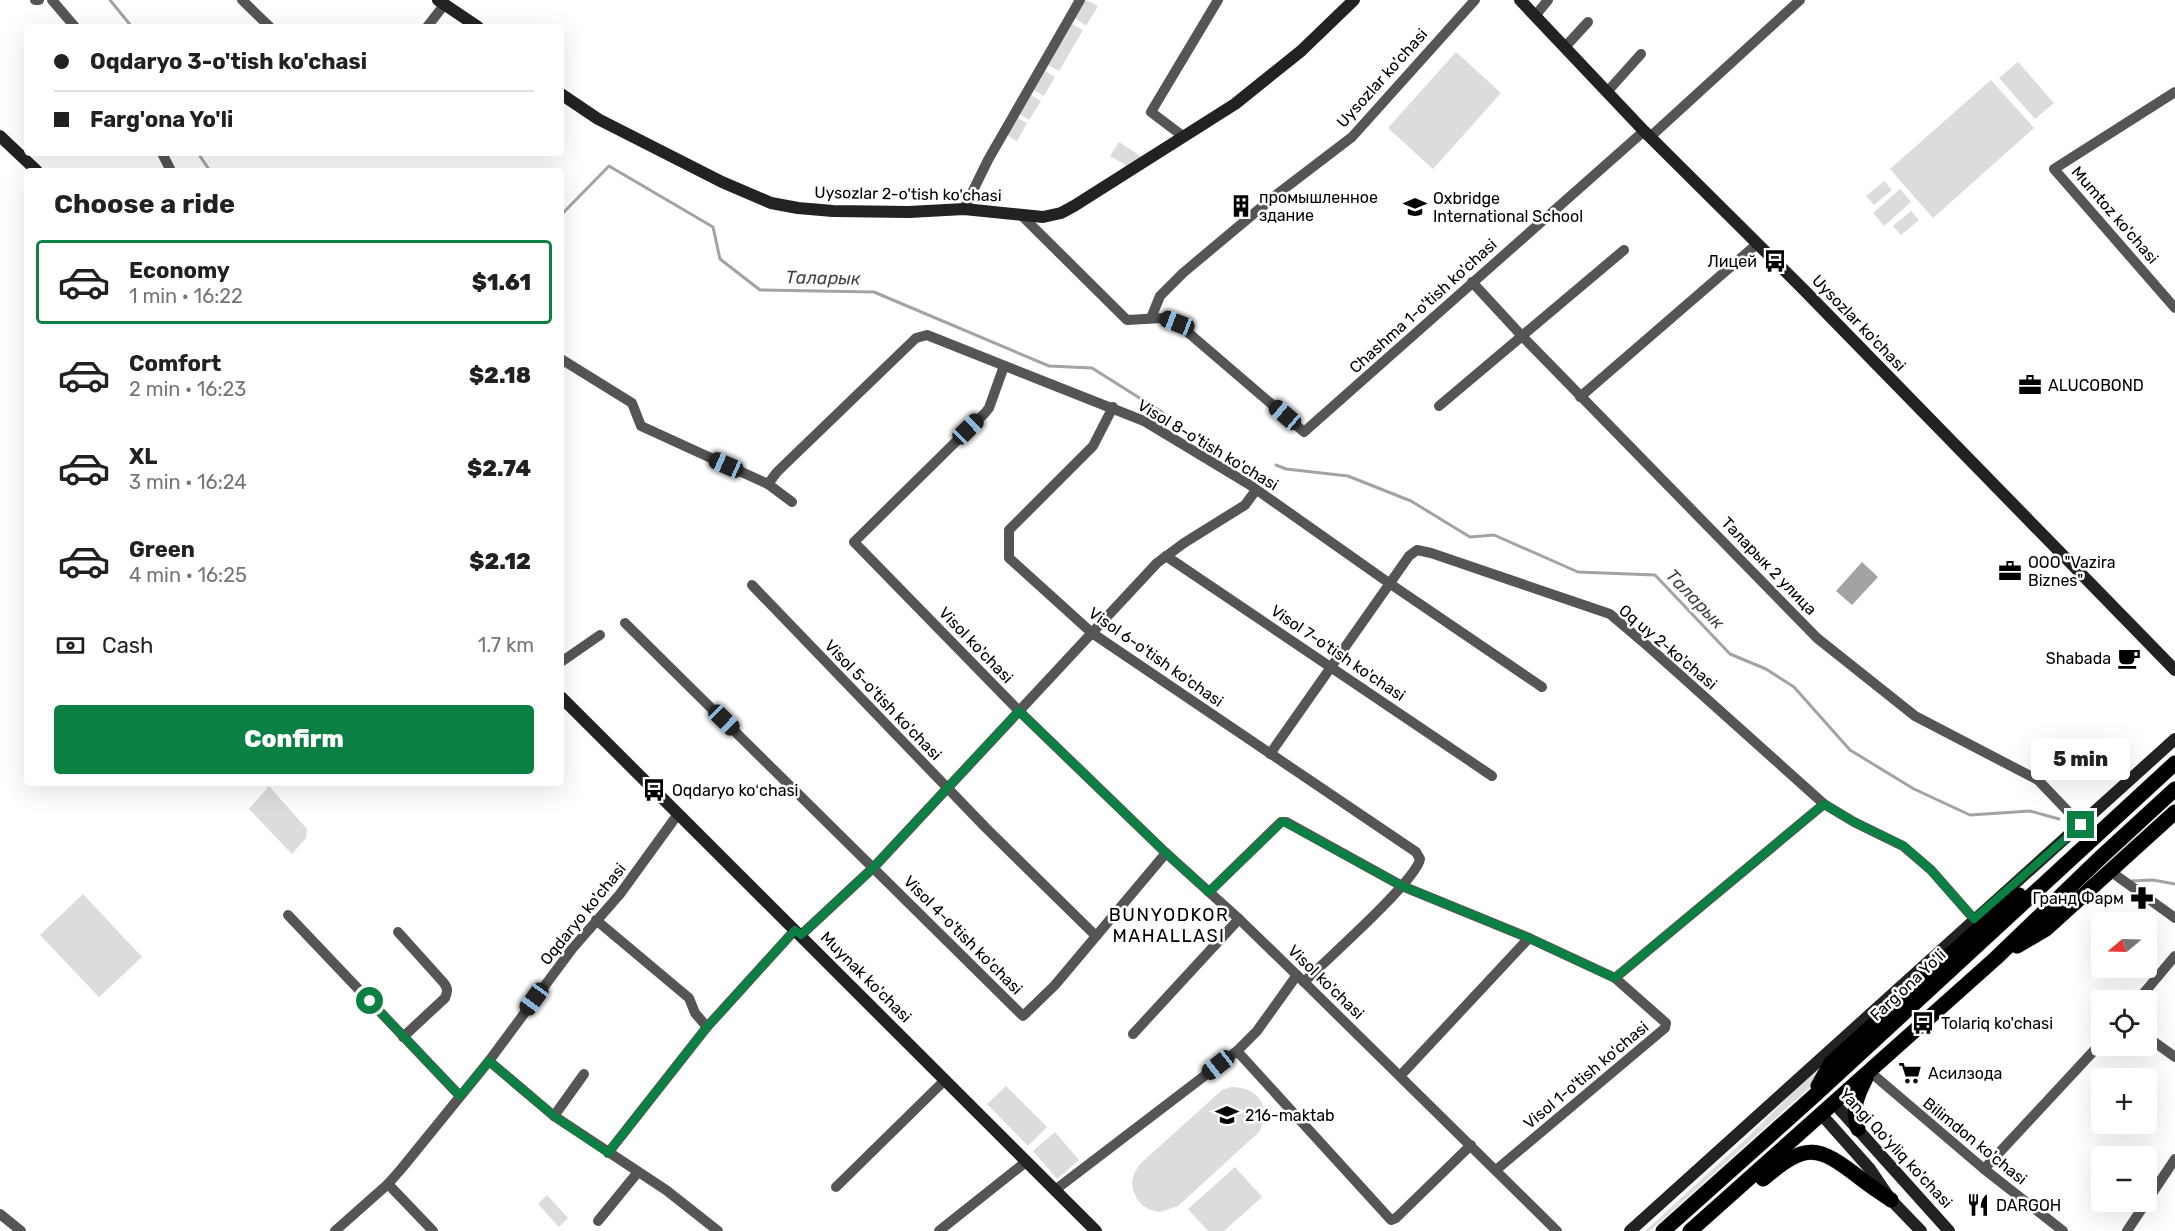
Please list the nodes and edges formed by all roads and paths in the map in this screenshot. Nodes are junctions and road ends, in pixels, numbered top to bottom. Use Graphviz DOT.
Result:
graph roads {
  1 [pos="52,0"];
  2 [pos="242,0"];
  3 [pos="1080,0"];
  4 [pos="1218,0"];
  5 [pos="1354,0"];
  6 [pos="1475,0"];
  7 [pos="1520,0"];
  8 [pos="1548,0"];
  9 [pos="1800,0"];
  10 [pos="441,2"];
  11 [pos="1536,16"];
  12 [pos="1588,22"];
  13 [pos="72,24"];
  14 [pos="267,24"];
  15 [pos="429,24"];
  16 [pos="474,24"];
  17 [pos="1565,47"];
  18 [pos="1641,54"];
  19 [pos="1607,92"];
  20 [pos="2175,92"];
  21 [pos="564,96"];
  22 [pos="1647,134"];
  23 [pos="0,136"];
  24 [pos="1184,137"];
  25 [pos="34,168"];
  26 [pos="964,209"];
  27 [pos="1022,215"];
  28 [pos="1757,244"];
  29 [pos="1624,250"];
  30 [pos="1472,282"];
  31 [pos="2175,308"];
  32 [pos="1151,318"];
  33 [pos="1522,337"];
  34 [pos="564,361"];
  35 [pos="1004,366"];
  36 [pos="1580,397"];
  37 [pos="1439,406"];
  38 [pos="1113,408"];
  39 [pos="768,484"];
  40 [pos="1256,490"];
  41 [pos="792,502"];
  42 [pos="1166,555"];
  43 [pos="1389,583"];
  44 [pos="752,585"];
  45 [pos="624,623"];
  46 [pos="1092,633"];
  47 [pos="600,635"];
  48 [pos="564,660"];
  49 [pos="1331,667"];
  50 [pos="2175,670"];
  51 [pos="1542,687"];
  52 [pos="564,700"];
  53 [pos="1019,711"];
  54 [pos="2175,739"];
  55 [pos="1270,754"];
  56 [pos="2175,763"];
  57 [pos="1492,776"];
  58 [pos="948,789"];
  59 [pos="2175,789"];
  60 [pos="1824,804"];
  61 [pos="2175,812"];
  62 [pos="678,814"];
  63 [pos="2081,825"];
  64 [pos="1166,853"];
  65 [pos="874,867"];
  66 [pos="2110,871"];
  67 [pos="1402,886"];
  68 [pos="1209,892"];
  69 [pos="288,915"];
  70 [pos="2175,918"];
  71 [pos="1239,919"];
  72 [pos="1974,919"];
  73 [pos="596,920"];
  74 [pos="398,932"];
  75 [pos="798,933"];
  76 [pos="1096,936"];
  77 [pos="1529,938"];
  78 [pos="2175,956"];
  79 [pos="1996,958"];
  80 [pos="1300,978"];
  81 [pos="1615,978"];
  82 [pos="2146,990"];
  83 [pos="707,1027"];
  84 [pos="1133,1034"];
  85 [pos="403,1037"];
  86 [pos="2157,1044"];
  87 [pos="1237,1051"];
  88 [pos="2091,1054"];
  89 [pos="2175,1057"];
  90 [pos="489,1061"];
  91 [pos="1869,1071"];
  92 [pos="584,1074"];
  93 [pos="1401,1075"];
  94 [pos="945,1080"];
  95 [pos="1814,1095"];
  96 [pos="460,1096"];
  97 [pos="1834,1103"];
  98 [pos="1821,1114"];
  99 [pos="554,1116"];
  100 [pos="1858,1129"];
  101 [pos="1471,1145"];
  102 [pos="608,1153"];
  103 [pos="2175,1159"];
  104 [pos="1027,1161"];
  105 [pos="1984,1169"];
  106 [pos="1496,1170"];
  107 [pos="638,1172"];
  108 [pos="388,1184"];
  109 [pos="836,1187"];
  110 [pos="1055,1190"];
  111 [pos="1891,1200"];
  112 [pos="1715,1209"];
  113 [pos="0,1214"];
  114 [pos="598,1221"];
  115 [pos="20,1231"];
  116 [pos="335,1231"];
  117 [pos="433,1231"];
  118 [pos="718,1231"];
  119 [pos="939,1231"];
  120 [pos="1096,1231"];
  121 [pos="1557,1231"];
  122 [pos="1630,1231"];
  123 [pos="1663,1231"];
  124 [pos="1690,1231"];
  125 [pos="1922,1231"];
  126 [pos="1949,1231"];
  127 [pos="2063,1231"];
  128 [pos="2127,1231"];
  1 -- 13 [label="street"];
  2 -- 14 [label="street"];
  3 -- 26 [label="street"];
  4 -- 24 [label="street"];
  5 -- 24 [label="street, Uysozlar 2-o'tish ko'chasi"];
  6 -- 32 [label="street, Uysozlar ko'chasi"];
  7 -- 11 [label="street, Uysozlar ko'chasi"];
  8 -- 11 [label="street"];
  9 -- 22 [label="street, Chashma 1-o'tish ko'chasi"];
  10 -- 15 [label="street"];
  10 -- 16 [label="street"];
  11 -- 17 [label="street, Uysozlar ko'chasi"];
  12 -- 17 [label="street"];
  17 -- 19 [label="street, Uysozlar ko'chasi"];
  18 -- 19 [label="street"];
  19 -- 22 [label="street, Uysozlar ko'chasi"];
  20 -- 31 [label="street, Mumtoz ko'chasi"];
  21 -- 26 [label="street, Uysozlar 2-o'tish ko'chasi"];
  22 -- 28 [label="street, Uysozlar ko'chasi"];
  22 -- 30 [label="street, Chashma 1-o'tish ko'chasi"];
  23 -- 25 [label="street"];
  24 -- 27 [label="street, Uysozlar 2-o'tish ko'chasi"];
  26 -- 27 [label="street, Uysozlar 2-o'tish ko'chasi"];
  27 -- 32 [label="street"];
  28 -- 36 [label="street"];
  28 -- 50 [label="street, Uysozlar ko'chasi"];
  29 -- 33 [label="street"];
  30 -- 32 [label="street, Chashma 1-o'tish ko'chasi"];
  30 -- 33 [label="street, Таларык 2 улица"];
  33 -- 36 [label="street, Таларык 2 улица"];
  33 -- 37 [label="street"];
  34 -- 39 [label="street"];
  35 -- 38 [label="street, Visol 8-o'tish ko'chasi"];
  35 -- 39 [label="street, Visol 8-o'tish ko'chasi"];
  35 -- 53 [label="street, Visol ko'chasi"];
  36 -- 63 [label="street, Таларык 2 улица"];
  38 -- 40 [label="street, Visol 8-o'tish ko'chasi"];
  38 -- 46 [label="street, Visol 6-o'tish ko'chasi"];
  39 -- 41 [label="street"];
  40 -- 42 [label="street"];
  40 -- 43 [label="street, Visol 8-o'tish ko'chasi"];
  42 -- 46 [label="street"];
  42 -- 49 [label="street, Visol 7-o'tish ko'chasi"];
  43 -- 49 [label="street, Oq uy 2-ko'chasi"];
  43 -- 51 [label="street, Visol 8-o'tish ko'chasi"];
  43 -- 60 [label="street, Oq uy 2-ko'chasi"];
  44 -- 58 [label="street, Visol 5-o'tish ko'chasi"];
  45 -- 65 [label="street, Visol 4-o'tish ko'chasi"];
  46 -- 53 [label="street"];
  46 -- 55 [label="street, Visol 6-o'tish ko'chasi"];
  47 -- 48 [label="street"];
  49 -- 55 [label="street, Oq uy 2-ko'chasi"];
  49 -- 57 [label="street, Visol 7-o'tish ko'chasi"];
  52 -- 62 [label="street, Muynak ko'chasi"];
  53 -- 58 [label="street"];
  53 -- 64 [label="street, Visol ko'chasi"];
  54 -- 63 [label="street, Farg'ona Yo'li"];
  55 -- 67 [label="street, Visol 6-o'tish ko'chasi"];
  56 -- 95 [label="main road"];
  58 -- 65 [label="street"];
  58 -- 76 [label="street, Visol 5-o'tish ko'chasi"];
  59 -- 79 [label="main road"];
  60 -- 72 [label="street, Oq uy 2-ko'chasi"];
  60 -- 81 [label="street"];
  61 -- 66 [label="main road"];
  62 -- 73 [label="street, Oqdaryo ko'chasi"];
  62 -- 75 [label="street, Muynak ko'chasi"];
  63 -- 72 [label="street, Farg'ona Yo'li"];
  64 -- 68 [label="street, Visol ko'chasi"];
  64 -- 76 [label="street, Visol 4-o'tish ko'chasi"];
  65 -- 75 [label="street"];
  65 -- 76 [label="street, Visol 4-o'tish ko'chasi"];
  66 -- 70 [label="street"];
  66 -- 79 [label="main road"];
  67 -- 68 [label="street, Visol 1-o'tish ko'chasi"];
  67 -- 77 [label="street, Visol 1-o'tish ko'chasi"];
  67 -- 80 [label="street"];
  68 -- 71 [label="street, Visol ko'chasi"];
  69 -- 85 [label="street"];
  71 -- 80 [label="street, Visol ko'chasi"];
  71 -- 84 [label="street"];
  72 -- 122 [label="street, Farg'ona Yo'li"];
  73 -- 83 [label="street"];
  73 -- 90 [label="street, Oqdaryo ko'chasi"];
  74 -- 85 [label="street"];
  75 -- 83 [label="street"];
  75 -- 94 [label="street, Muynak ko'chasi"];
  77 -- 81 [label="street, Visol 1-o'tish ko'chasi"];
  77 -- 93 [label="street"];
  78 -- 82 [label="street"];
  79 -- 91 [label="main road"];
  80 -- 87 [label="street"];
  80 -- 93 [label="street, Visol ko'chasi"];
  81 -- 106 [label="street, Visol 1-o'tish ko'chasi"];
  83 -- 102 [label="street"];
  85 -- 96 [label="street"];
  86 -- 89 [label="street"];
  87 -- 101 [label="street"];
  87 -- 110 [label="street"];
  88 -- 105 [label="street"];
  90 -- 96 [label="street, Oqdaryo ko'chasi"];
  90 -- 99 [label="street"];
  91 -- 97 [label="main road"];
  91 -- 100 [label="main road"];
  91 -- 105 [label="street, Bilimdon ko'chasi"];
  92 -- 99 [label="street"];
  93 -- 101 [label="street, Visol ko'chasi"];
  94 -- 104 [label="street, Muynak ko'chasi"];
  94 -- 109 [label="street"];
  95 -- 97 [label="main road, Yangi Qo'yliq ko'chasi"];
  95 -- 98 [label="main road"];
  95 -- 123 [label="main road"];
  96 -- 108 [label="street, Oqdaryo ko'chasi"];
  97 -- 98 [label="main road"];
  97 -- 100 [label="street, Yangi Qo'yliq ko'chasi"];
  98 -- 111 [label="street, Yangi Qo'yliq ko'chasi"];
  98 -- 112 [label="main road"];
  99 -- 102 [label="street"];
  100 -- 126 [label="street, Yangi Qo'yliq ko'chasi"];
  101 -- 106 [label="street, Visol ko'chasi"];
  102 -- 107 [label="street"];
  103 -- 128 [label="street"];
  104 -- 110 [label="street, Muynak ko'chasi"];
  104 -- 119 [label="street"];
  105 -- 127 [label="street, Bilimdon ko'chasi"];
  106 -- 121 [label="street, Visol ko'chasi"];
  107 -- 114 [label="street"];
  107 -- 118 [label="street"];
  108 -- 116 [label="street, Oqdaryo ko'chasi"];
  108 -- 117 [label="street"];
  110 -- 120 [label="street, Muynak ko'chasi"];
  111 -- 112 [label="main road"];
  111 -- 125 [label="street, Yangi Qo'yliq ko'chasi"];
  112 -- 124 [label="main road"];
  113 -- 115 [label="street"];
}
